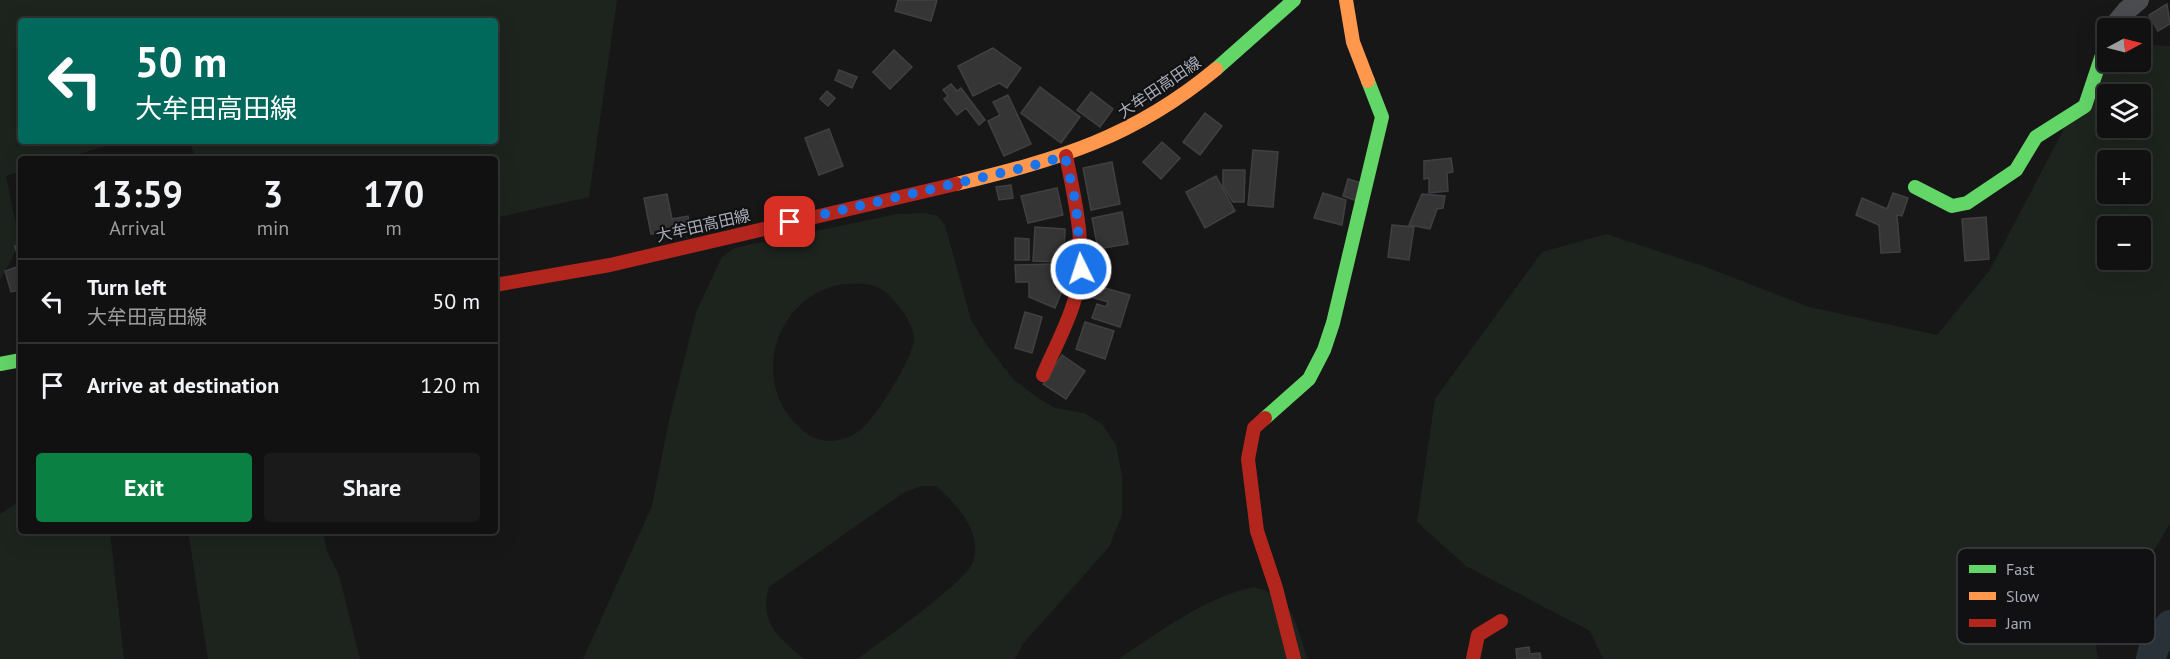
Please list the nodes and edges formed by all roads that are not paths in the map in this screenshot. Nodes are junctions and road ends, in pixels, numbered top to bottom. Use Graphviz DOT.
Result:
graph roads {
  1 [pos="1294,0"];
  2 [pos="1346,0"];
  3 [pos="2139,0"];
  4 [pos="2120,18"];
  5 [pos="2097,70"];
  6 [pos="1065,156"];
  7 [pos="1915,187"];
  8 [pos="498,284"];
  9 [pos="18,361"];
  10 [pos="0,364"];
  11 [pos="1043,375"];
  12 [pos="1501,621"];
  13 [pos="1294,659"];
  14 [pos="1473,659"];
  1 -- 6 [label="street, 大牟田高田線"];
  2 -- 13 [label="street"];
  3 -- 4 [label="street"];
  5 -- 7 [label="street"];
  6 -- 8 [label="street, 大牟田高田線"];
  6 -- 11 [label="street"];
  9 -- 10 [label="street"];
  12 -- 14 [label="street"];
}
